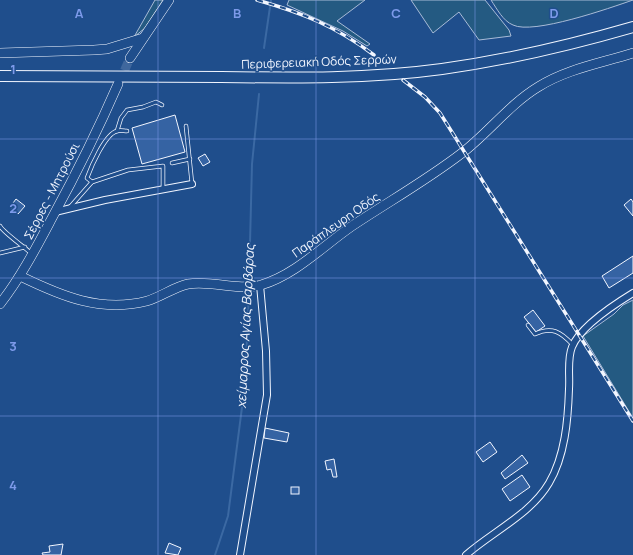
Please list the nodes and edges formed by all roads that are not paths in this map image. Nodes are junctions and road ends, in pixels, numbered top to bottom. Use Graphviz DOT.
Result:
graph roads {
  1 [pos="169,0"];
  2 [pos="633,27"];
  3 [pos="143,38"];
  4 [pos="0,53"];
  5 [pos="633,53"];
  6 [pos="130,58"];
  7 [pos="0,76"];
  8 [pos="118,84"];
  9 [pos="162,105"];
  10 [pos="186,126"];
  11 [pos="116,131"];
  12 [pos="127,131"];
  13 [pos="190,159"];
  14 [pos="172,163"];
  15 [pos="92,182"];
  16 [pos="192,184"];
  17 [pos="163,190"];
  18 [pos="70,207"];
  19 [pos="55,212"];
  20 [pos="0,227"];
  21 [pos="24,247"];
  22 [pos="0,253"];
  23 [pos="33,254"];
  24 [pos="20,276"];
  25 [pos="257,285"];
  26 [pos="633,293"];
  27 [pos="0,304"];
  28 [pos="528,325"];
  29 [pos="572,345"];
  30 [pos="240,555"];
  31 [pos="466,555"];
  1 -- 3 [label="street"];
  2 -- 7 [label="main road, Περιφερειακή Οδός Σερρών"];
  3 -- 4 [label="street"];
  3 -- 6 [label="street"];
  5 -- 25 [label="street, Παράπλευρη Οδός"];
  8 -- 19 [label="street, Σέρρες - Μητρούσι"];
  9 -- 11 [label="lane"];
  10 -- 13 [label="lane"];
  11 -- 12 [label="lane"];
  11 -- 15 [label="lane"];
  13 -- 14 [label="lane"];
  13 -- 16 [label="lane"];
  15 -- 17 [label="lane"];
  15 -- 18 [label="lane"];
  16 -- 17 [label="street"];
  17 -- 18 [label="street"];
  18 -- 19 [label="street"];
  19 -- 23 [label="street, Σέρρες - Μητρούσι"];
  20 -- 21 [label="lane"];
  21 -- 22 [label="lane"];
  21 -- 23 [label="lane"];
  23 -- 24 [label="street, Σέρρες - Μητρούσι"];
  24 -- 25 [label="street, Παράπλευρη Οδός"];
  24 -- 27 [label="street, Σέρρες - Μητρούσι"];
  25 -- 30 [label="street"];
  26 -- 29 [label="street"];
  28 -- 29 [label="lane"];
  29 -- 31 [label="street"];
}
